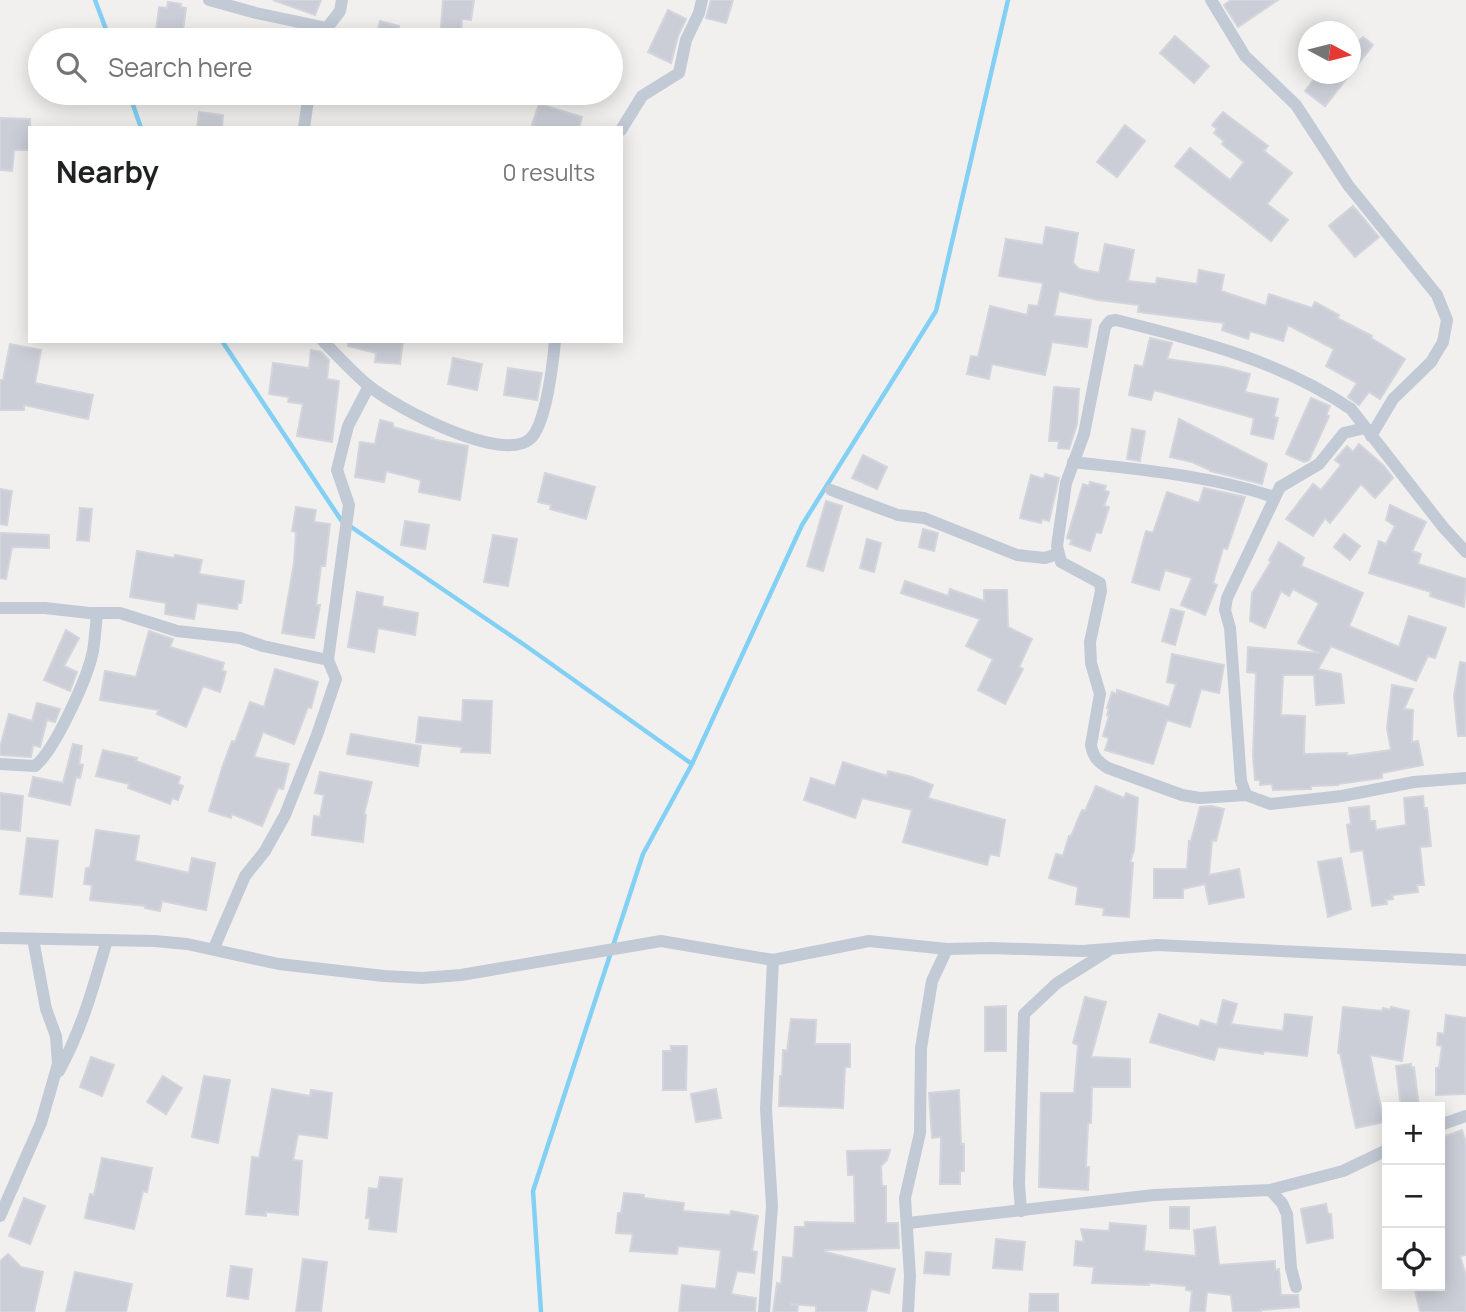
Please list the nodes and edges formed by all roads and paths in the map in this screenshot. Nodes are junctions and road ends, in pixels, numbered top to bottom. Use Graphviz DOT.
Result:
graph roads {
  1 [pos="209,0"];
  2 [pos="342,0"];
  3 [pos="702,0"];
  4 [pos="1211,0"];
  5 [pos="305,28"];
  6 [pos="329,28"];
  7 [pos="307,105"];
  8 [pos="304,126"];
  9 [pos="623,127"];
  10 [pos="325,343"];
  11 [pos="555,343"];
  12 [pos="369,386"];
  13 [pos="1368,432"];
  14 [pos="1073,462"];
  15 [pos="831,490"];
  16 [pos="1274,497"];
  17 [pos="1466,552"];
  18 [pos="1057,554"];
  19 [pos="0,608"];
  20 [pos="97,613"];
  21 [pos="328,660"];
  22 [pos="0,764"];
  23 [pos="1466,778"];
  24 [pos="1246,795"];
  25 [pos="0,938"];
  26 [pos="33,939"];
  27 [pos="107,940"];
  28 [pos="214,948"];
  29 [pos="947,949"];
  30 [pos="1111,949"];
  31 [pos="773,960"];
  32 [pos="1466,960"];
  33 [pos="56,1076"];
  34 [pos="1466,1116"];
  35 [pos="1445,1123"];
  36 [pos="1382,1152"];
  37 [pos="1270,1189"];
  38 [pos="1021,1211"];
  39 [pos="0,1216"];
  40 [pos="908,1223"];
  41 [pos="1296,1287"];
  42 [pos="764,1312"];
  43 [pos="908,1312"];
  1 -- 5 [label="street"];
  2 -- 6 [label="street"];
  3 -- 9 [label="street"];
  4 -- 13 [label="street"];
  7 -- 8 [label="street"];
  10 -- 12 [label="street"];
  11 -- 12 [label="street"];
  12 -- 21 [label="street"];
  13 -- 14 [label="street"];
  13 -- 16 [label="street"];
  13 -- 17 [label="street"];
  14 -- 16 [label="street"];
  14 -- 18 [label="street"];
  15 -- 18 [label="street"];
  16 -- 24 [label="street"];
  18 -- 24 [label="street"];
  19 -- 20 [label="street"];
  20 -- 21 [label="street"];
  20 -- 22 [label="street"];
  21 -- 28 [label="street"];
  23 -- 24 [label="street"];
  25 -- 26 [label="street"];
  26 -- 27 [label="street"];
  26 -- 33 [label="street"];
  27 -- 28 [label="street"];
  27 -- 33 [label="street"];
  28 -- 31 [label="street"];
  29 -- 30 [label="street"];
  29 -- 31 [label="street"];
  29 -- 40 [label="street"];
  30 -- 32 [label="street"];
  30 -- 38 [label="street"];
  31 -- 42 [label="street"];
  33 -- 39 [label="street"];
  34 -- 35 [label="street"];
  36 -- 37 [label="street"];
  37 -- 38 [label="street"];
  37 -- 41 [label="street"];
  38 -- 40 [label="street"];
  40 -- 43 [label="street"];
}
